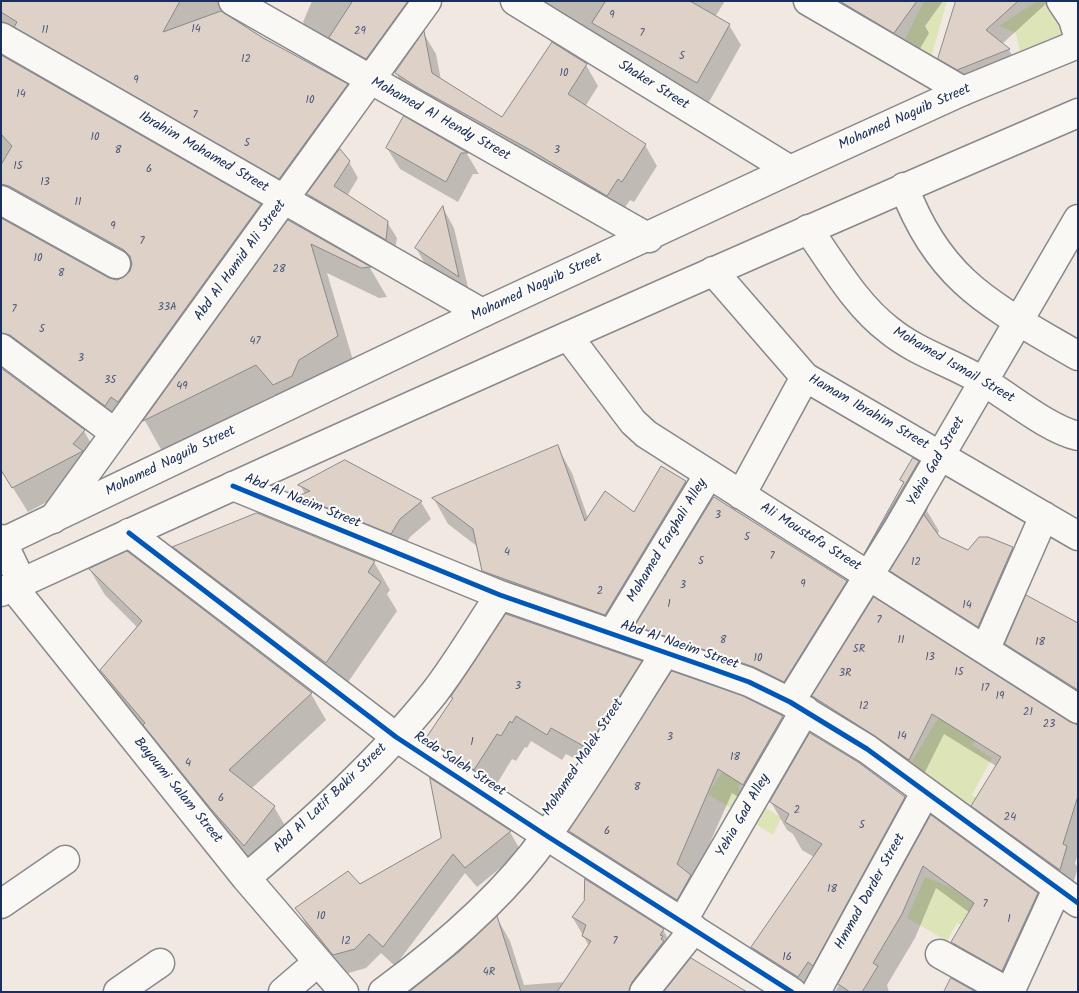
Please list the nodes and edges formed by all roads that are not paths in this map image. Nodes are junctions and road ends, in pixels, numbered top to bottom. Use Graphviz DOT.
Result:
graph roads {
  1 [pos="233,1"];
  2 [pos="427,1"];
  3 [pos="515,1"];
  4 [pos="808,1"];
  5 [pos="1061,1"];
  6 [pos="1078,36"];
  7 [pos="1,37"];
  8 [pos="1078,44"];
  9 [pos="370,81"];
  10 [pos="963,91"];
  11 [pos="1078,113"];
  12 [pos="790,170"];
  13 [pos="904,187"];
  14 [pos="1,200"];
  15 [pos="285,200"];
  16 [pos="1078,219"];
  17 [pos="808,229"];
  18 [pos="648,238"];
  19 [pos="116,264"];
  20 [pos="713,272"];
  21 [pos="482,313"];
  22 [pos="1020,322"];
  23 [pos="568,336"];
  24 [pos="1,348"];
  25 [pos="1078,356"];
  26 [pos="805,377"];
  27 [pos="984,382"];
  28 [pos="116,433"];
  29 [pos="1078,436"];
  30 [pos="941,456"];
  31 [pos="709,474"];
  32 [pos="233,486"];
  33 [pos="741,495"];
  34 [pos="1044,516"];
  35 [pos="53,519"];
  36 [pos="129,533"];
  37 [pos="1078,536"];
  38 [pos="2,541"];
  39 [pos="870,575"];
  40 [pos="12,587"];
  41 [pos="500,595"];
  42 [pos="612,634"];
  43 [pos="986,648"];
  44 [pos="665,653"];
  45 [pos="798,706"];
  46 [pos="1078,709"];
  47 [pos="396,737"];
  48 [pos="925,793"];
  49 [pos="547,836"];
  50 [pos="65,860"];
  51 [pos="246,878"];
  52 [pos="1068,896"];
  53 [pos="1,904"];
  54 [pos="688,926"];
  55 [pos="940,954"];
  56 [pos="318,962"];
  57 [pos="160,963"];
  58 [pos="118,992"];
  59 [pos="283,992"];
  60 [pos="344,992"];
  61 [pos="383,992"];
  62 [pos="644,992"];
  63 [pos="792,992"];
  64 [pos="816,992"];
  65 [pos="1009,992"];
  1 -- 9 [label="street, Mohamed Al Hendy Street"];
  2 -- 9 [label="street, Abd Al Hamid Ali Street"];
  3 -- 12 [label="street, Shaker Street"];
  4 -- 10 [label="street"];
  5 -- 6 [label="street"];
  7 -- 15 [label="street, Ibrahim Mohamed Street"];
  8 -- 10 [label="street, Mohamed Naguib Street"];
  9 -- 15 [label="street, Abd Al Hamid Ali Street"];
  9 -- 18 [label="street, Mohamed Al Hendy Street"];
  10 -- 12 [label="street, Mohamed Naguib Street"];
  11 -- 13 [label="street"];
  12 -- 18 [label="street, Mohamed Naguib Street"];
  13 -- 17 [label="street"];
  13 -- 22 [label="street"];
  14 -- 19 [label="street"];
  15 -- 21 [label="street, Ibrahim Mohamed Street"];
  15 -- 28 [label="street, Abd Al Hamid Ali Street"];
  16 -- 22 [label="street, Yehia Gad Street"];
  17 -- 20 [label="street"];
  17 -- 27 [label="street, Mohamed Ismail Street"];
  18 -- 21 [label="street, Mohamed Naguib Street"];
  20 -- 23 [label="street"];
  20 -- 26 [label="street, Hamam Ibrahim Street"];
  21 -- 35 [label="street, Mohamed Naguib Street"];
  22 -- 25 [label="street"];
  22 -- 27 [label="street, Yehia Gad Street"];
  23 -- 31 [label="street, Ali Moustafa Street"];
  23 -- 32 [label="street"];
  24 -- 28 [label="street"];
  26 -- 30 [label="street, Hamam Ibrahim Street"];
  26 -- 33 [label="street"];
  27 -- 29 [label="street, Mohamed Ismail Street"];
  27 -- 30 [label="street, Yehia Gad Street"];
  28 -- 35 [label="street, Abd Al Hamid Ali Street"];
  30 -- 34 [label="street, Hamam Ibrahim Street"];
  30 -- 39 [label="street, Yehia Gad Street"];
  31 -- 33 [label="street, Ali Moustafa Street"];
  31 -- 42 [label="street, Mohamed Farghali Alley"];
  32 -- 36 [label="street"];
  32 -- 41 [label="street, Abd Al Naeim Street"];
  33 -- 39 [label="street, Ali Moustafa Street"];
  34 -- 37 [label="street, Hamam Ibrahim Street"];
  34 -- 43 [label="street"];
  35 -- 38 [label="street, Mohamed Naguib Street"];
  36 -- 40 [label="street"];
  36 -- 47 [label="street, Reda Saleh Street"];
  38 -- 40 [label="street, Bayoumi Salam Street"];
  39 -- 43 [label="street, Ali Moustafa Street"];
  39 -- 45 [label="street, Yehia Gad Street"];
  40 -- 51 [label="street, Bayoumi Salam Street"];
  41 -- 42 [label="street, Abd Al Naeim Street"];
  41 -- 47 [label="street, Abd Al Latif Bakir Street"];
  42 -- 44 [label="street, Abd Al Naeim Street"];
  43 -- 46 [label="street, Ali Moustafa Street"];
  44 -- 45 [label="street, Abd Al Naeim Street"];
  44 -- 49 [label="street, Mohamed Malek Street"];
  45 -- 48 [label="street, Abd Al Naeim Street"];
  45 -- 54 [label="street, Yehia Gad Alley"];
  47 -- 49 [label="street, Reda Saleh Street"];
  47 -- 51 [label="street, Abd Al Latif Bakir Street"];
  48 -- 52 [label="street, Abd Al Naeim Street"];
  48 -- 64 [label="street, Hmmad Darder Street"];
  49 -- 54 [label="street, Reda Saleh Street"];
  49 -- 61 [label="street, Mohamed Malek Street"];
  50 -- 53 [label="street"];
  51 -- 56 [label="street, Bayoumi Salam Street"];
  52 -- 65 [label="street"];
  54 -- 62 [label="street, Yehia Gad Alley"];
  54 -- 63 [label="street, Reda Saleh Street"];
  55 -- 65 [label="street"];
  56 -- 59 [label="street"];
  56 -- 60 [label="street, Bayoumi Salam Street"];
  57 -- 58 [label="street"];
}
